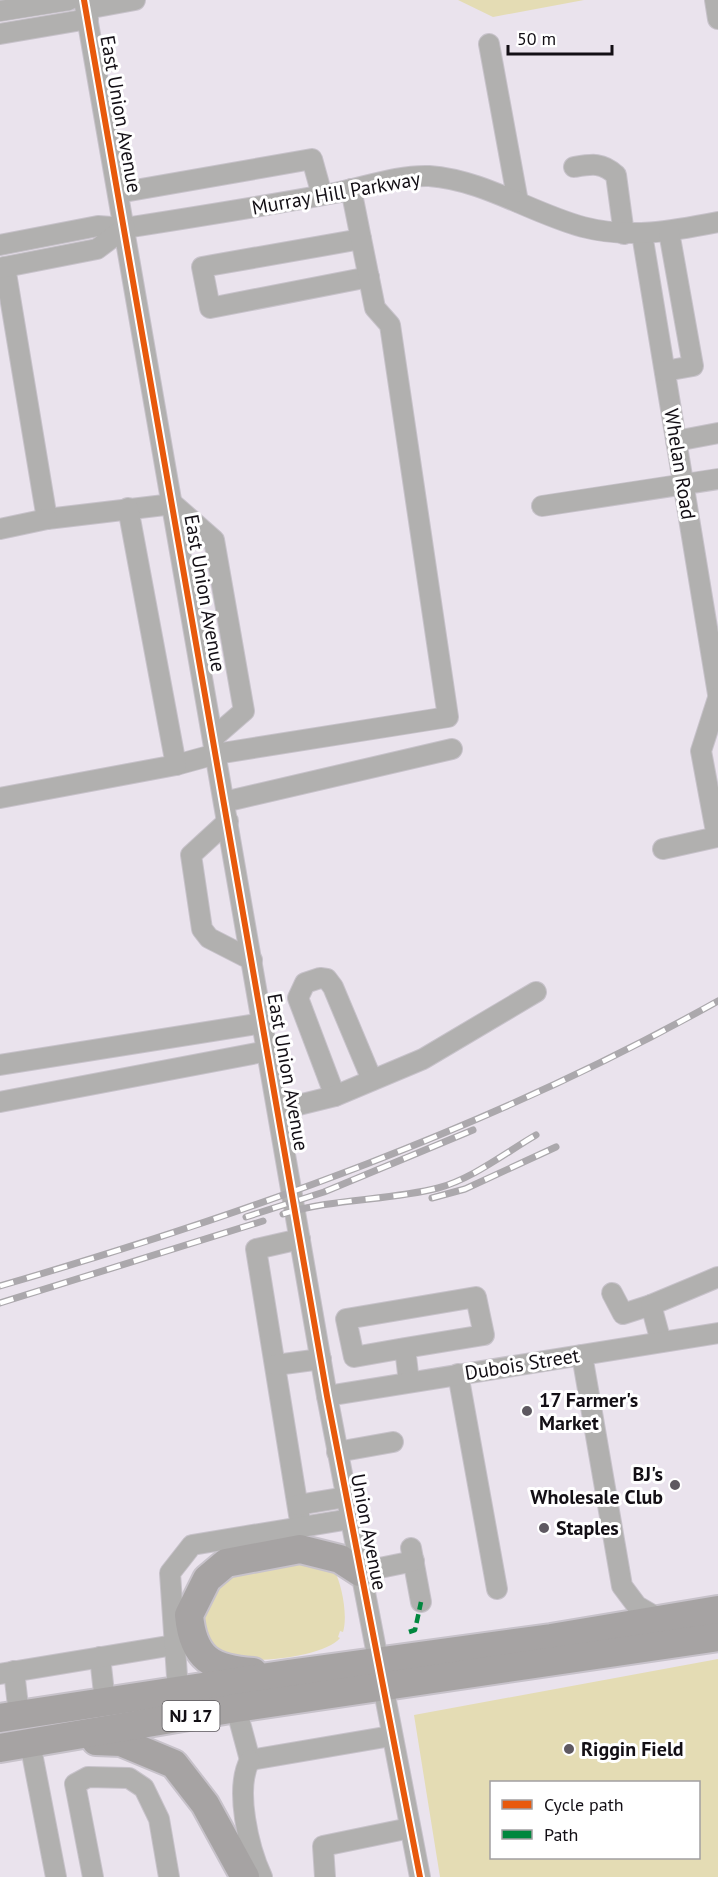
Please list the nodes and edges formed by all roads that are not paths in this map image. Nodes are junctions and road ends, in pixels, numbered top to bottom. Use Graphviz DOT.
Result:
graph roads {
  1 [pos="135,0"];
  2 [pos="715,0"];
  3 [pos="82,7"];
  4 [pos="0,11"];
  5 [pos="718,19"];
  6 [pos="0,34"];
  7 [pos="489,44"];
  8 [pos="574,167"];
  9 [pos="351,189"];
  10 [pos="118,193"];
  11 [pos="322,195"];
  12 [pos="518,202"];
  13 [pos="718,222"];
  14 [pos="124,228"];
  15 [pos="669,232"];
  16 [pos="633,234"];
  17 [pos="361,239"];
  18 [pos="0,245"];
  19 [pos="3,268"];
  20 [pos="369,278"];
  21 [pos="665,371"];
  22 [pos="718,433"];
  23 [pos="676,441"];
  24 [pos="718,479"];
  25 [pos="684,486"];
  26 [pos="173,504"];
  27 [pos="542,506"];
  28 [pos="128,508"];
  29 [pos="47,519"];
  30 [pos="0,529"];
  31 [pos="715,661"];
  32 [pos="718,696"];
  33 [pos="215,746"];
  34 [pos="452,749"];
  35 [pos="176,765"];
  36 [pos="0,798"];
  37 [pos="224,802"];
  38 [pos="228,821"];
  39 [pos="663,849"];
  40 [pos="252,960"];
  41 [pos="536,992"];
  42 [pos="263,1023"];
  43 [pos="268,1051"];
  44 [pos="0,1065"];
  45 [pos="372,1080"];
  46 [pos="335,1096"];
  47 [pos="0,1102"];
  48 [pos="278,1110"];
  49 [pos="292,1192"];
  50 [pos="300,1239"];
  51 [pos="718,1277"];
  52 [pos="612,1293"];
  53 [pos="651,1305"];
  54 [pos="718,1334"];
  55 [pos="661,1342"];
  56 [pos="405,1348"];
  57 [pos="582,1355"];
  58 [pos="321,1359"];
  59 [pos="276,1365"];
  60 [pos="459,1374"];
  61 [pos="409,1382"];
  62 [pos="327,1396"];
  63 [pos="393,1442"];
  64 [pos="337,1452"];
  65 [pos="346,1497"];
  66 [pos="298,1505"];
  67 [pos="350,1519"];
  68 [pos="301,1527"];
  69 [pos="360,1572"];
  70 [pos="497,1589"];
  71 [pos="421,1602"];
  72 [pos="718,1610"];
  73 [pos="661,1620"];
  74 [pos="718,1637"];
  75 [pos="174,1645"];
  76 [pos="100,1657"];
  77 [pos="7,1672"];
  78 [pos="288,1674"];
  79 [pos="379,1674"];
  80 [pos="178,1691"];
  81 [pos="105,1702"];
  82 [pos="236,1708"];
  83 [pos="9,1717"];
  84 [pos="391,1736"];
  85 [pos="61,1739"];
  86 [pos="30,1743"];
  87 [pos="0,1748"];
  88 [pos="250,1760"];
  89 [pos="410,1828"];
  90 [pos="56,1877"];
  91 [pos="93,1877"];
  92 [pos="169,1877"];
  93 [pos="245,1877"];
  94 [pos="262,1877"];
  95 [pos="325,1877"];
  96 [pos="420,1877"];
  1 -- 3 [label="street"];
  2 -- 5 [label="street"];
  3 -- 4 [label="street"];
  3 -- 6 [label="street"];
  3 -- 10 [label="street, East Union Avenue"];
  7 -- 12 [label="street"];
  8 -- 16 [label="street, Whelan Road"];
  9 -- 11 [label="street, Murray Hill Parkway"];
  9 -- 12 [label="street, Murray Hill Parkway"];
  9 -- 17 [label="street"];
  10 -- 11 [label="street"];
  10 -- 14 [label="street, East Union Avenue"];
  11 -- 14 [label="street, Murray Hill Parkway"];
  12 -- 16 [label="street, Murray Hill Parkway"];
  13 -- 15 [label="street, Murray Hill Parkway"];
  14 -- 18 [label="street, Murray Hill Parkway"];
  14 -- 19 [label="street, Murray Hill Parkway"];
  14 -- 26 [label="street, East Union Avenue"];
  15 -- 16 [label="street, Murray Hill Parkway"];
  15 -- 21 [label="street"];
  16 -- 21 [label="street, Whelan Road"];
  17 -- 20 [label="street"];
  17 -- 20 [label="street"];
  19 -- 29 [label="street"];
  20 -- 33 [label="street"];
  21 -- 23 [label="street, Whelan Road"];
  22 -- 23 [label="street"];
  23 -- 25 [label="street, Whelan Road"];
  24 -- 25 [label="street"];
  25 -- 27 [label="street"];
  25 -- 31 [label="street, Whelan Road"];
  26 -- 28 [label="street"];
  26 -- 33 [label="street, East Union Avenue"];
  26 -- 33 [label="street"];
  28 -- 29 [label="street"];
  28 -- 35 [label="street"];
  29 -- 30 [label="street"];
  31 -- 32 [label="street, Whelan Road"];
  32 -- 39 [label="street"];
  33 -- 35 [label="street"];
  33 -- 37 [label="street, East Union Avenue"];
  34 -- 37 [label="street"];
  35 -- 36 [label="street"];
  37 -- 38 [label="street, East Union Avenue"];
  38 -- 40 [label="street, East Union Avenue"];
  38 -- 40 [label="street"];
  40 -- 42 [label="street, East Union Avenue"];
  41 -- 45 [label="street"];
  42 -- 43 [label="street, East Union Avenue"];
  42 -- 44 [label="street"];
  43 -- 47 [label="street"];
  43 -- 48 [label="street, East Union Avenue"];
  45 -- 46 [label="street"];
  45 -- 46 [label="street"];
  46 -- 48 [label="street"];
  48 -- 49 [label="street, East Union Avenue"];
  49 -- 50 [label="street, Union Avenue"];
  50 -- 58 [label="street, Union Avenue"];
  50 -- 59 [label="street"];
  51 -- 53 [label="street"];
  52 -- 53 [label="street"];
  53 -- 55 [label="street"];
  54 -- 55 [label="street, Dubois Street"];
  55 -- 57 [label="street, Dubois Street"];
  56 -- 56 [label="street"];
  56 -- 61 [label="street"];
  57 -- 60 [label="street, Dubois Street"];
  57 -- 73 [label="street"];
  58 -- 59 [label="street"];
  58 -- 62 [label="street, Union Avenue"];
  59 -- 66 [label="street"];
  60 -- 61 [label="street, Dubois Street"];
  60 -- 70 [label="street"];
  61 -- 62 [label="street, Dubois Street"];
  62 -- 64 [label="street, Union Avenue"];
  63 -- 64 [label="street"];
  64 -- 65 [label="street, Union Avenue"];
  65 -- 66 [label="street"];
  65 -- 67 [label="street, Union Avenue"];
  66 -- 68 [label="street"];
  67 -- 68 [label="street"];
  67 -- 69 [label="street, Union Avenue"];
  68 -- 75 [label="street"];
  69 -- 71 [label="street"];
  69 -- 78 [label="highway"];
  69 -- 79 [label="street, Union Avenue"];
  72 -- 73 [label="highway, NJ 17"];
  73 -- 79 [label="highway, NJ 17"];
  74 -- 79 [label="highway, NJ 17"];
  75 -- 76 [label="street"];
  75 -- 80 [label="street"];
  76 -- 77 [label="street"];
  76 -- 81 [label="street"];
  77 -- 83 [label="street"];
  78 -- 79 [label="highway, NJ 17"];
  78 -- 80 [label="highway, NJ 17"];
  79 -- 82 [label="highway, NJ 17"];
  79 -- 84 [label="street, Union Avenue"];
  80 -- 81 [label="highway, NJ 17"];
  81 -- 83 [label="highway, NJ 17"];
  82 -- 85 [label="highway, NJ 17"];
  82 -- 88 [label="street"];
  84 -- 88 [label="street"];
  84 -- 89 [label="street, Union Avenue"];
  85 -- 86 [label="highway, NJ 17"];
  85 -- 93 [label="highway"];
  86 -- 87 [label="highway, NJ 17"];
  86 -- 90 [label="street"];
  88 -- 94 [label="street"];
  89 -- 95 [label="street"];
  89 -- 96 [label="street, Union Avenue"];
  91 -- 92 [label="street"];
}
